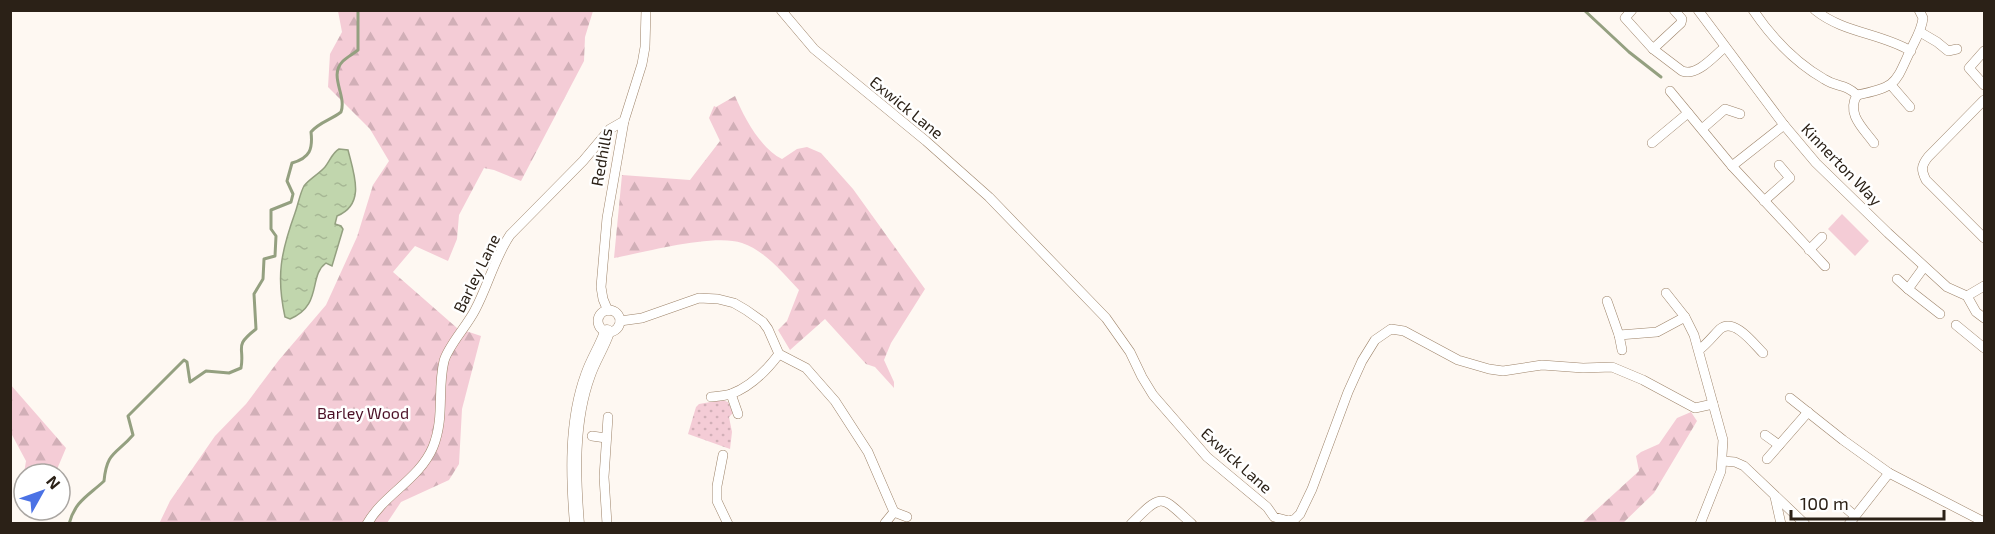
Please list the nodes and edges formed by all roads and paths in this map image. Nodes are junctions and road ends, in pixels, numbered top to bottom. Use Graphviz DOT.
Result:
graph roads {
  1 [pos="646,10"];
  2 [pos="781,10"];
  3 [pos="1632,10"];
  4 [pos="1674,10"];
  5 [pos="1698,10"];
  6 [pos="1753,10"];
  7 [pos="1815,10"];
  8 [pos="1919,10"];
  9 [pos="1920,32"];
  10 [pos="1725,47"];
  11 [pos="1653,49"];
  12 [pos="1957,49"];
  13 [pos="1911,51"];
  14 [pos="1984,51"];
  15 [pos="1891,85"];
  16 [pos="1984,85"];
  17 [pos="1670,91"];
  18 [pos="1857,96"];
  19 [pos="1984,100"];
  20 [pos="1910,107"];
  21 [pos="1688,113"];
  22 [pos="1740,114"];
  23 [pos="624,121"];
  24 [pos="1784,125"];
  25 [pos="1702,129"];
  26 [pos="1652,142"];
  27 [pos="1874,143"];
  28 [pos="1779,165"];
  29 [pos="1732,166"];
  30 [pos="1764,201"];
  31 [pos="1822,237"];
  32 [pos="1984,238"];
  33 [pos="1809,250"];
  34 [pos="1825,266"];
  35 [pos="1924,267"];
  36 [pos="1897,279"];
  37 [pos="1984,286"];
  38 [pos="1908,289"];
  39 [pos="1666,293"];
  40 [pos="1967,296"];
  41 [pos="1607,301"];
  42 [pos="608,311"];
  43 [pos="1940,314"];
  44 [pos="1685,317"];
  45 [pos="1984,318"];
  46 [pos="620,321"];
  47 [pos="1956,325"];
  48 [pos="607,332"];
  49 [pos="1619,335"];
  50 [pos="1984,348"];
  51 [pos="1622,350"];
  52 [pos="1699,350"];
  53 [pos="1763,353"];
  54 [pos="779,354"];
  55 [pos="731,394"];
  56 [pos="711,397"];
  57 [pos="1790,398"];
  58 [pos="1713,404"];
  59 [pos="1808,412"];
  60 [pos="738,414"];
  61 [pos="608,417"];
  62 [pos="1765,435"];
  63 [pos="592,436"];
  64 [pos="606,438"];
  65 [pos="1779,445"];
  66 [pos="723,455"];
  67 [pos="1767,459"];
  68 [pos="1723,461"];
  69 [pos="709,470"];
  70 [pos="719,472"];
  71 [pos="1889,473"];
  72 [pos="1774,495"];
  73 [pos="1841,504"];
  74 [pos="894,512"];
  75 [pos="908,517"];
  76 [pos="1270,520"];
  77 [pos="1852,520"];
  78 [pos="1977,521"];
  79 [pos="885,523"];
  80 [pos="367,524"];
  81 [pos="577,524"];
  82 [pos="607,524"];
  83 [pos="728,524"];
  84 [pos="1131,524"];
  85 [pos="1192,524"];
  86 [pos="1700,524"];
  87 [pos="1781,524"];
  88 [pos="1805,524"];
  1 -- 23 [label="street, Redhills"];
  2 -- 76 [label="street, Exwick Lane"];
  3 -- 11 [label="street"];
  4 -- 11 [label="street"];
  5 -- 10 [label="street, Kinnerton Way"];
  6 -- 18 [label="street"];
  7 -- 13 [label="street"];
  8 -- 9 [label="street"];
  9 -- 12 [label="street"];
  9 -- 13 [label="street"];
  10 -- 11 [label="street"];
  10 -- 24 [label="street, Kinnerton Way"];
  13 -- 15 [label="street"];
  14 -- 16 [label="street"];
  15 -- 18 [label="street"];
  15 -- 20 [label="street"];
  17 -- 21 [label="street"];
  18 -- 27 [label="street"];
  19 -- 32 [label="street"];
  21 -- 25 [label="street"];
  21 -- 26 [label="street"];
  22 -- 25 [label="street"];
  23 -- 42 [label="street, Redhills"];
  23 -- 80 [label="street, Barley Lane"];
  24 -- 29 [label="street"];
  24 -- 35 [label="street, Kinnerton Way"];
  25 -- 29 [label="street"];
  28 -- 30 [label="street"];
  29 -- 30 [label="street"];
  30 -- 33 [label="street"];
  31 -- 33 [label="street"];
  33 -- 34 [label="street"];
  35 -- 38 [label="street"];
  35 -- 40 [label="street, Kinnerton Way"];
  36 -- 38 [label="street"];
  37 -- 40 [label="street"];
  38 -- 43 [label="street"];
  39 -- 44 [label="street"];
  40 -- 45 [label="street, Kinnerton Way"];
  41 -- 49 [label="street"];
  42 -- 46 [label="street"];
  42 -- 48 [label="street, Redhills"];
  44 -- 49 [label="street"];
  44 -- 52 [label="street"];
  46 -- 48 [label="street, Redhills"];
  46 -- 54 [label="street"];
  47 -- 50 [label="street"];
  48 -- 81 [label="street, Redhills"];
  49 -- 51 [label="street"];
  52 -- 53 [label="street"];
  52 -- 58 [label="street"];
  54 -- 55 [label="street"];
  54 -- 74 [label="street"];
  55 -- 56 [label="street"];
  55 -- 60 [label="street"];
  57 -- 59 [label="street"];
  58 -- 68 [label="street"];
  58 -- 76 [label="street, Exwick Lane"];
  59 -- 65 [label="street"];
  59 -- 71 [label="street"];
  61 -- 64 [label="street"];
  62 -- 65 [label="street"];
  63 -- 64 [label="street"];
  64 -- 82 [label="street"];
  65 -- 67 [label="street"];
  66 -- 70 [label="street"];
  68 -- 72 [label="street"];
  68 -- 86 [label="street"];
  69 -- 70 [label="street"];
  70 -- 83 [label="street"];
  71 -- 77 [label="street"];
  71 -- 78 [label="street"];
  72 -- 87 [label="street"];
  72 -- 88 [label="street"];
  73 -- 77 [label="street"];
  74 -- 75 [label="street"];
  74 -- 79 [label="street"];
  84 -- 85 [label="street"];
}
